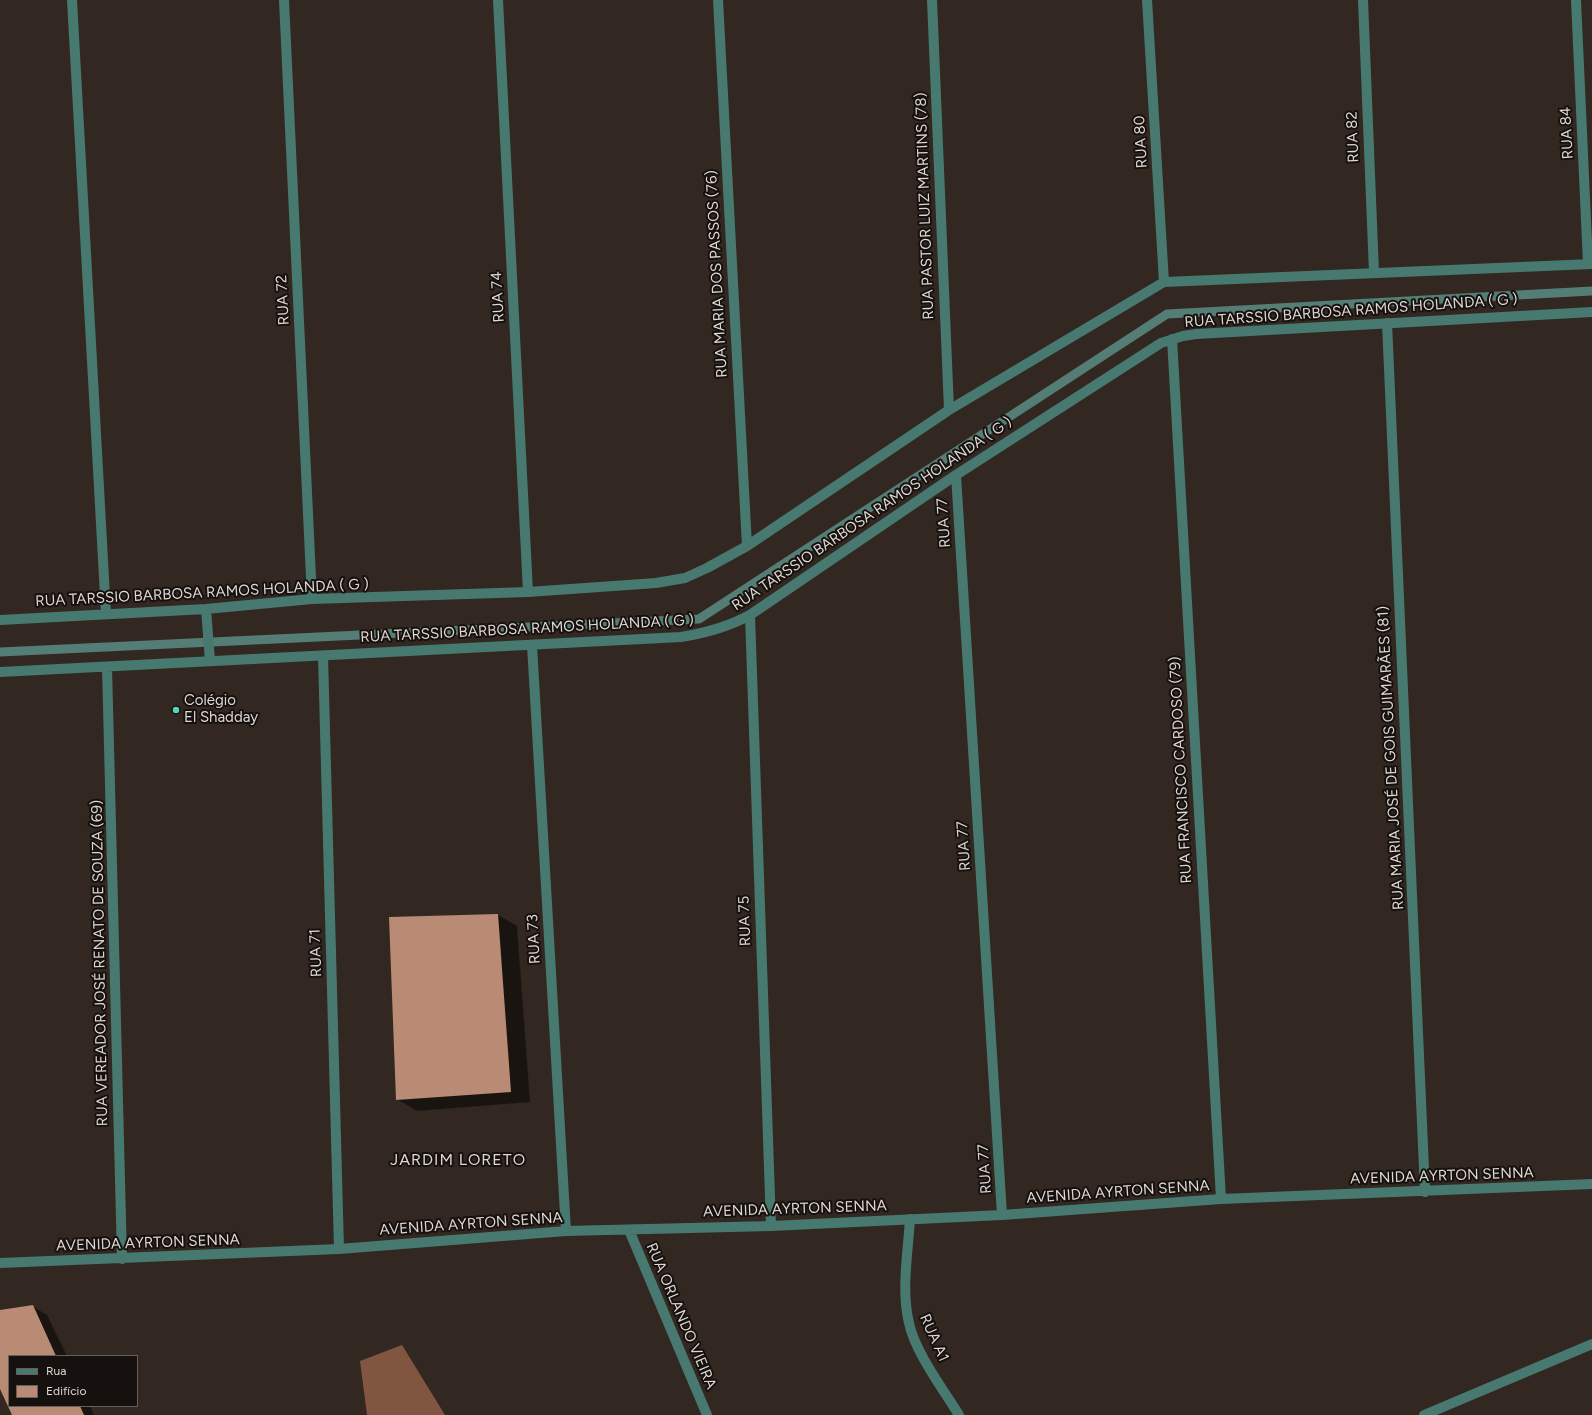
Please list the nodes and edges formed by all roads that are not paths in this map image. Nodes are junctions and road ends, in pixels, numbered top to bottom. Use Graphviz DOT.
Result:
graph roads {
  1 [pos="72,0"];
  2 [pos="284,0"];
  3 [pos="498,0"];
  4 [pos="718,0"];
  5 [pos="932,0"];
  6 [pos="1147,0"];
  7 [pos="1363,0"];
  8 [pos="1576,0"];
  9 [pos="1590,264"];
  10 [pos="1374,273"];
  11 [pos="1164,282"];
  12 [pos="1592,312"];
  13 [pos="1387,323"];
  14 [pos="1172,339"];
  15 [pos="949,410"];
  16 [pos="956,476"];
  17 [pos="747,546"];
  18 [pos="528,592"];
  19 [pos="312,599"];
  20 [pos="206,609"];
  21 [pos="106,614"];
  22 [pos="750,614"];
  23 [pos="0,620"];
  24 [pos="532,645"];
  25 [pos="323,656"];
  26 [pos="210,661"];
  27 [pos="107,667"];
  28 [pos="0,672"];
  29 [pos="1592,1184"];
  30 [pos="1425,1192"];
  31 [pos="1221,1199"];
  32 [pos="1002,1215"];
  33 [pos="910,1219"];
  34 [pos="770,1226"];
  35 [pos="629,1230"];
  36 [pos="566,1231"];
  37 [pos="339,1249"];
  38 [pos="122,1259"];
  39 [pos="0,1264"];
  40 [pos="1592,1344"];
  41 [pos="706,1415"];
  42 [pos="959,1415"];
  43 [pos="1424,1415"];
  1 -- 21 [label="street"];
  2 -- 19 [label="street, RUA 72"];
  3 -- 18 [label="street, RUA 74"];
  4 -- 17 [label="street, RUA MARIA DOS PASSOS (76)"];
  5 -- 15 [label="street, RUA PASTOR LUIZ MARTINS (78)"];
  6 -- 11 [label="street, RUA 80"];
  7 -- 10 [label="street, RUA 82"];
  8 -- 9 [label="street, RUA 84"];
  9 -- 10 [label="street, RUA TARSSIO BARBOSA RAMOS HOLANDA ( G )"];
  10 -- 11 [label="street, RUA TARSSIO BARBOSA RAMOS HOLANDA ( G )"];
  11 -- 15 [label="street, RUA TARSSIO BARBOSA RAMOS HOLANDA ( G )"];
  12 -- 13 [label="street, RUA TARSSIO BARBOSA RAMOS HOLANDA ( G )"];
  13 -- 14 [label="street, RUA TARSSIO BARBOSA RAMOS HOLANDA ( G )"];
  13 -- 30 [label="street, RUA MARIA JOSÉ DE GOIS GUIMARÃES (81)"];
  14 -- 16 [label="street, RUA TARSSIO BARBOSA RAMOS HOLANDA ( G )"];
  14 -- 31 [label="street, RUA FRANCISCO CARDOSO (79)"];
  15 -- 17 [label="street, RUA TARSSIO BARBOSA RAMOS HOLANDA ( G )"];
  16 -- 22 [label="street, RUA TARSSIO BARBOSA RAMOS HOLANDA ( G )"];
  16 -- 32 [label="street, RUA 77"];
  17 -- 18 [label="street, RUA TARSSIO BARBOSA RAMOS HOLANDA ( G )"];
  18 -- 19 [label="street, RUA TARSSIO BARBOSA RAMOS HOLANDA ( G )"];
  19 -- 20 [label="street, RUA TARSSIO BARBOSA RAMOS HOLANDA ( G )"];
  20 -- 21 [label="street, RUA TARSSIO BARBOSA RAMOS HOLANDA ( G )"];
  20 -- 26 [label="street"];
  21 -- 23 [label="street, RUA TARSSIO BARBOSA RAMOS HOLANDA ( G )"];
  22 -- 24 [label="street, RUA TARSSIO BARBOSA RAMOS HOLANDA ( G )"];
  22 -- 34 [label="street, RUA 75"];
  24 -- 25 [label="street, RUA TARSSIO BARBOSA RAMOS HOLANDA ( G )"];
  24 -- 36 [label="street, RUA 73"];
  25 -- 26 [label="street, RUA TARSSIO BARBOSA RAMOS HOLANDA ( G )"];
  25 -- 37 [label="street, RUA 71"];
  26 -- 27 [label="street, RUA TARSSIO BARBOSA RAMOS HOLANDA ( G )"];
  27 -- 28 [label="street, RUA TARSSIO BARBOSA RAMOS HOLANDA ( G )"];
  27 -- 38 [label="street, RUA VEREADOR JOSÉ RENATO DE SOUZA (69)"];
  29 -- 30 [label="street, AVENIDA AYRTON SENNA"];
  30 -- 31 [label="street, AVENIDA AYRTON SENNA"];
  31 -- 32 [label="street, AVENIDA AYRTON SENNA"];
  32 -- 33 [label="street, AVENIDA AYRTON SENNA"];
  33 -- 34 [label="street, AVENIDA AYRTON SENNA"];
  33 -- 42 [label="street, RUA A1"];
  34 -- 35 [label="street, AVENIDA AYRTON SENNA"];
  35 -- 36 [label="street, AVENIDA AYRTON SENNA"];
  35 -- 41 [label="street, RUA ORLANDO VIEIRA"];
  36 -- 37 [label="street, AVENIDA AYRTON SENNA"];
  37 -- 38 [label="street, AVENIDA AYRTON SENNA"];
  38 -- 39 [label="street, AVENIDA AYRTON SENNA"];
  40 -- 43 [label="street"];
}
